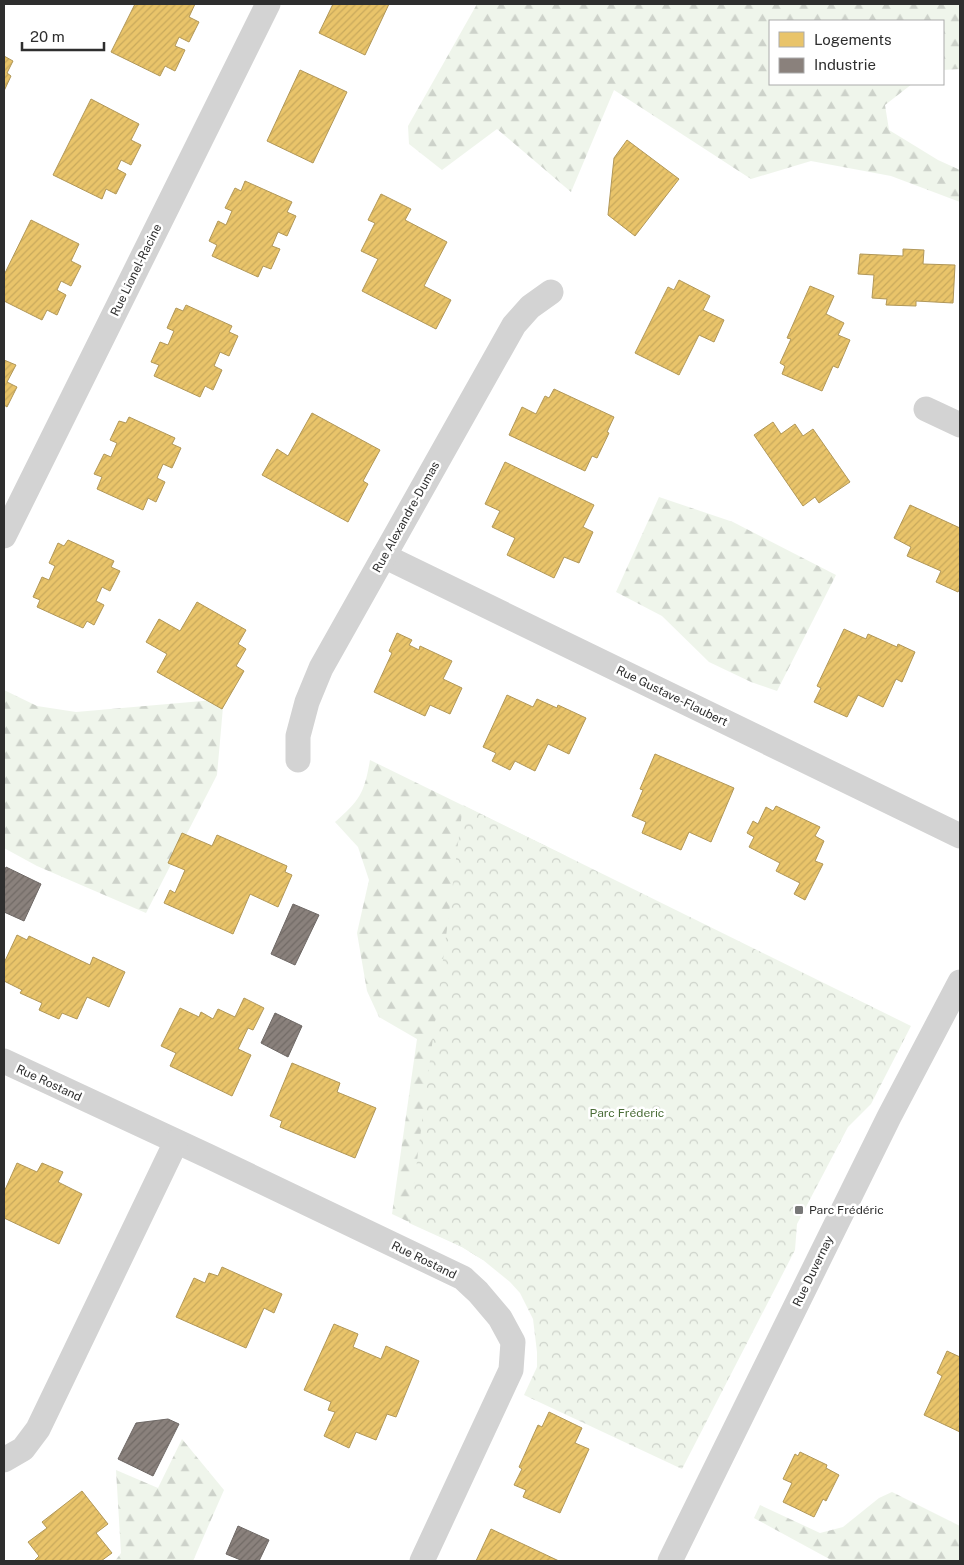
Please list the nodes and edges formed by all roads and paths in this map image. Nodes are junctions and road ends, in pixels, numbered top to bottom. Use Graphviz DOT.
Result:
graph roads {
  1 [pos="268,4"];
  2 [pos="551,292"];
  3 [pos="926,409"];
  4 [pos="960,425"];
  5 [pos="4,536"];
  6 [pos="384,556"];
  7 [pos="298,760"];
  8 [pos="960,836"];
  9 [pos="960,982"];
  10 [pos="4,1061"];
  11 [pos="176,1142"];
  12 [pos="4,1460"];
  13 [pos="422,1561"];
  14 [pos="670,1561"];
  1 -- 5 [label="street, Rue Lionel-Racine"];
  2 -- 6 [label="street, Rue Alexandre-Dumas"];
  3 -- 4 [label="street"];
  6 -- 7 [label="street, Rue Alexandre-Dumas"];
  6 -- 8 [label="street, Rue Gustave-Flaubert"];
  9 -- 14 [label="street, Rue Duvernay"];
  10 -- 11 [label="street, Rue Rostand"];
  11 -- 12 [label="street"];
  11 -- 13 [label="street, Rue Rostand"];
}
